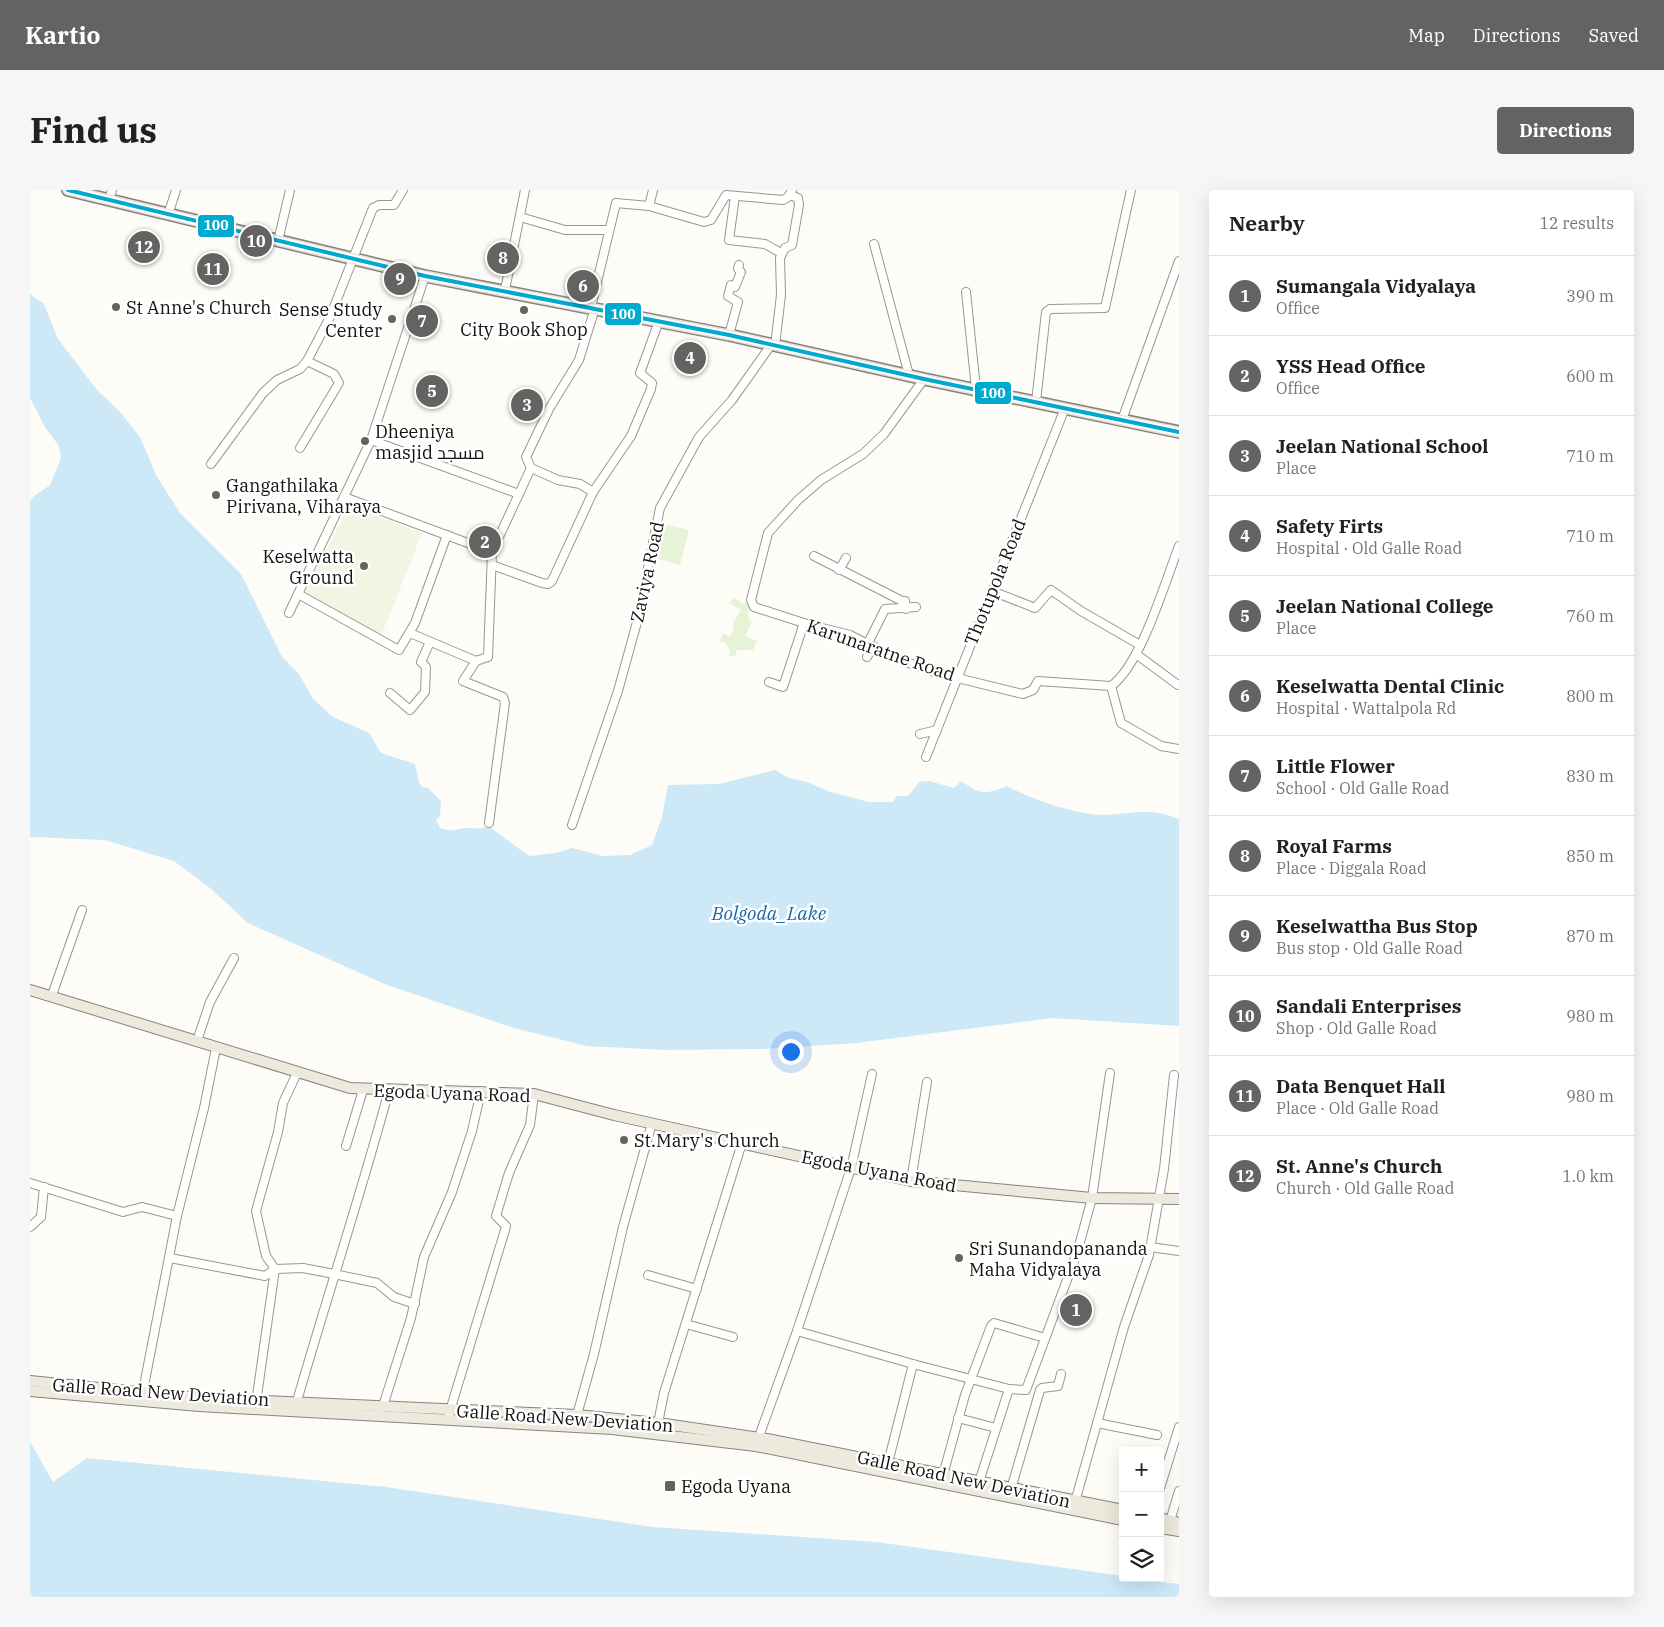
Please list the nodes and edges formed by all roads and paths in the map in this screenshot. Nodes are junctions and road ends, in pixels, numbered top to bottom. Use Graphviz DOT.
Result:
graph roads {
  1 [pos="68,190"];
  2 [pos="176,190"];
  3 [pos="290,190"];
  4 [pos="403,190"];
  5 [pos="653,190"];
  6 [pos="1131,190"];
  7 [pos="523,191"];
  8 [pos="791,193"];
  9 [pos="111,195"];
  10 [pos="735,196"];
  11 [pos="649,206"];
  12 [pos="168,215"];
  13 [pos="520,217"];
  14 [pos="608,230"];
  15 [pos="278,241"];
  16 [pos="874,244"];
  17 [pos="781,253"];
  18 [pos="354,259"];
  19 [pos="1179,261"];
  20 [pos="739,265"];
  21 [pos="425,276"];
  22 [pos="505,290"];
  23 [pos="966,292"];
  24 [pos="593,308"];
  25 [pos="658,321"];
  26 [pos="729,335"];
  27 [pos="773,345"];
  28 [pos="307,361"];
  29 [pos="909,375"];
  30 [pos="924,380"];
  31 [pos="976,389"];
  32 [pos="1036,402"];
  33 [pos="1065,408"];
  34 [pos="1122,420"];
  35 [pos="1179,432"];
  36 [pos="371,440"];
  37 [pos="300,448"];
  38 [pos="211,464"];
  39 [pos="531,468"];
  40 [pos="593,492"];
  41 [pos="519,494"];
  42 [pos="344,497"];
  43 [pos="447,535"];
  44 [pos="1179,546"];
  45 [pos="492,552"];
  46 [pos="814,556"];
  47 [pos="846,558"];
  48 [pos="492,565"];
  49 [pos="839,570"];
  50 [pos="992,591"];
  51 [pos="911,593"];
  52 [pos="300,594"];
  53 [pos="906,605"];
  54 [pos="916,607"];
  55 [pos="290,613"];
  56 [pos="804,623"];
  57 [pos="410,633"];
  58 [pos="430,642"];
  59 [pos="870,645"];
  60 [pos="1140,645"];
  61 [pos="1136,654"];
  62 [pos="867,657"];
  63 [pos="476,661"];
  64 [pos="958,677"];
  65 [pos="769,682"];
  66 [pos="1178,685"];
  67 [pos="1111,686"];
  68 [pos="390,692"];
  69 [pos="937,730"];
  70 [pos="920,734"];
  71 [pos="1179,749"];
  72 [pos="926,757"];
  73 [pos="489,823"];
  74 [pos="572,826"];
  75 [pos="82,910"];
  76 [pos="234,958"];
  77 [pos="30,990"];
  78 [pos="52,995"];
  79 [pos="197,1041"];
  80 [pos="216,1048"];
  81 [pos="297,1073"];
  82 [pos="1110,1073"];
  83 [pos="872,1074"];
  84 [pos="1174,1075"];
  85 [pos="927,1082"];
  86 [pos="363,1090"];
  87 [pos="389,1090"];
  88 [pos="481,1091"];
  89 [pos="534,1094"];
  90 [pos="652,1123"];
  91 [pos="742,1143"];
  92 [pos="346,1146"];
  93 [pos="850,1168"];
  94 [pos="911,1181"];
  95 [pos="30,1183"];
  96 [pos="44,1188"];
  97 [pos="1092,1198"];
  98 [pos="1160,1198"];
  99 [pos="1179,1199"];
  100 [pos="177,1216"];
  101 [pos="30,1227"];
  102 [pos="1150,1247"];
  103 [pos="1179,1251"];
  104 [pos="170,1258"];
  105 [pos="275,1269"];
  106 [pos="334,1274"];
  107 [pos="648,1275"];
  108 [pos="697,1289"];
  109 [pos="415,1304"];
  110 [pos="686,1324"];
  111 [pos="797,1331"];
  112 [pos="733,1337"];
  113 [pos="1045,1338"];
  114 [pos="913,1364"];
  115 [pos="1061,1374"];
  116 [pos="973,1380"];
  117 [pos="30,1381"];
  118 [pos="1009,1389"];
  119 [pos="30,1391"];
  120 [pos="144,1391"];
  121 [pos="297,1401"];
  122 [pos="254,1405"];
  123 [pos="383,1406"];
  124 [pos="449,1414"];
  125 [pos="577,1415"];
  126 [pos="958,1418"];
  127 [pos="658,1423"];
  128 [pos="1097,1424"];
  129 [pos="1179,1426"];
  130 [pos="996,1428"];
  131 [pos="1157,1435"];
  132 [pos="757,1442"];
  133 [pos="888,1464"];
  134 [pos="944,1475"];
  135 [pos="1164,1475"];
  136 [pos="979,1482"];
  137 [pos="1011,1489"];
  138 [pos="1179,1490"];
  139 [pos="1075,1502"];
  140 [pos="1119,1509"];
  141 [pos="1119,1519"];
  142 [pos="1170,1521"];
  143 [pos="1164,1529"];
  144 [pos="1179,1531"];
  1 -- 9 [label="highway"];
  2 -- 12 [label="street"];
  3 -- 15 [label="street"];
  4 -- 18 [label="street"];
  5 -- 11 [label="street"];
  6 -- 32 [label="street"];
  7 -- 13 [label="street"];
  8 -- 10 [label="street"];
  8 -- 17 [label="street"];
  9 -- 12 [label="highway"];
  10 -- 11 [label="street"];
  10 -- 17 [label="street"];
  11 -- 14 [label="street"];
  12 -- 15 [label="highway"];
  13 -- 14 [label="street"];
  13 -- 22 [label="street"];
  14 -- 24 [label="street"];
  15 -- 18 [label="highway"];
  16 -- 29 [label="street"];
  17 -- 27 [label="street"];
  18 -- 21 [label="highway"];
  18 -- 28 [label="street"];
  19 -- 34 [label="street"];
  20 -- 26 [label="street"];
  21 -- 22 [label="highway"];
  21 -- 36 [label="street"];
  22 -- 24 [label="highway"];
  23 -- 31 [label="street"];
  24 -- 25 [label="highway"];
  24 -- 39 [label="street"];
  25 -- 26 [label="highway"];
  25 -- 40 [label="street"];
  26 -- 27 [label="highway"];
  27 -- 29 [label="highway"];
  27 -- 74 [label="street, Zaviya Road"];
  28 -- 37 [label="street"];
  28 -- 38 [label="street"];
  29 -- 30 [label="highway"];
  30 -- 31 [label="highway"];
  30 -- 56 [label="street, Karunaratne Road"];
  31 -- 32 [label="highway"];
  32 -- 33 [label="highway"];
  33 -- 34 [label="highway"];
  33 -- 50 [label="street, Thotupola Road"];
  34 -- 35 [label="highway"];
  36 -- 41 [label="street"];
  36 -- 42 [label="street"];
  39 -- 40 [label="street"];
  39 -- 41 [label="street"];
  40 -- 48 [label="street"];
  41 -- 45 [label="street"];
  42 -- 43 [label="street"];
  42 -- 52 [label="street"];
  43 -- 45 [label="street"];
  43 -- 57 [label="street"];
  44 -- 60 [label="street"];
  45 -- 48 [label="street"];
  46 -- 49 [label="street"];
  47 -- 49 [label="street"];
  48 -- 63 [label="street"];
  49 -- 53 [label="street"];
  50 -- 60 [label="street"];
  50 -- 64 [label="street, Thotupola Road"];
  51 -- 53 [label="street"];
  52 -- 55 [label="street"];
  52 -- 57 [label="street"];
  53 -- 54 [label="street"];
  53 -- 59 [label="street"];
  56 -- 59 [label="street, Karunaratne Road"];
  56 -- 65 [label="street"];
  57 -- 58 [label="street"];
  58 -- 63 [label="street"];
  58 -- 68 [label="street"];
  59 -- 62 [label="street"];
  59 -- 64 [label="street, Karunaratne Road"];
  60 -- 61 [label="street"];
  61 -- 66 [label="street"];
  61 -- 67 [label="street"];
  63 -- 73 [label="street"];
  64 -- 67 [label="street, Karunaratne Road"];
  64 -- 69 [label="street, Thotupola Road"];
  67 -- 71 [label="street"];
  69 -- 70 [label="street"];
  69 -- 72 [label="street, Thotupola Road"];
  75 -- 78 [label="street"];
  76 -- 79 [label="street"];
  77 -- 78 [label="main road, Egoda Uyana Road"];
  78 -- 79 [label="main road, Egoda Uyana Road"];
  79 -- 80 [label="main road, Egoda Uyana Road"];
  80 -- 81 [label="main road, Egoda Uyana Road"];
  80 -- 100 [label="street"];
  81 -- 86 [label="main road, Egoda Uyana Road"];
  81 -- 105 [label="street"];
  82 -- 97 [label="street"];
  83 -- 93 [label="street"];
  84 -- 98 [label="street"];
  85 -- 94 [label="street"];
  86 -- 87 [label="main road, Egoda Uyana Road"];
  86 -- 92 [label="street"];
  87 -- 88 [label="main road, Egoda Uyana Road"];
  87 -- 106 [label="street"];
  88 -- 89 [label="main road, Egoda Uyana Road"];
  88 -- 109 [label="street"];
  89 -- 90 [label="main road, Egoda Uyana Road"];
  89 -- 124 [label="street"];
  90 -- 91 [label="main road, Egoda Uyana Road"];
  90 -- 125 [label="street"];
  91 -- 93 [label="main road, Egoda Uyana Road"];
  91 -- 108 [label="street"];
  93 -- 94 [label="main road, Egoda Uyana Road"];
  93 -- 111 [label="street"];
  94 -- 97 [label="main road, Egoda Uyana Road"];
  95 -- 96 [label="street"];
  96 -- 100 [label="street"];
  96 -- 101 [label="street"];
  97 -- 98 [label="main road, Egoda Uyana Road"];
  97 -- 113 [label="street"];
  98 -- 99 [label="main road, Egoda Uyana Road"];
  98 -- 102 [label="street"];
  100 -- 104 [label="street"];
  102 -- 103 [label="street"];
  102 -- 128 [label="street"];
  104 -- 105 [label="street"];
  104 -- 120 [label="street"];
  105 -- 106 [label="street"];
  105 -- 122 [label="street"];
  106 -- 109 [label="street"];
  106 -- 121 [label="street"];
  107 -- 108 [label="street"];
  108 -- 110 [label="street"];
  109 -- 123 [label="street"];
  110 -- 112 [label="street"];
  110 -- 127 [label="street"];
  111 -- 114 [label="street"];
  111 -- 132 [label="street"];
  113 -- 116 [label="street"];
  113 -- 118 [label="street"];
  114 -- 116 [label="street"];
  114 -- 133 [label="street"];
  115 -- 137 [label="street"];
  116 -- 118 [label="street"];
  116 -- 126 [label="street"];
  117 -- 120 [label="main road, Galle Road New Deviation"];
  118 -- 130 [label="street"];
  119 -- 122 [label="main road, Galle Road New Deviation"];
  120 -- 122 [label="main road, Galle Road New Deviation"];
  121 -- 122 [label="main road, Galle Road New Deviation"];
  121 -- 123 [label="main road, Galle Road New Deviation"];
  122 -- 124 [label="main road, Galle Road New Deviation"];
  123 -- 124 [label="main road, Galle Road New Deviation"];
  124 -- 125 [label="main road, Galle Road New Deviation"];
  124 -- 132 [label="main road, Galle Road New Deviation"];
  125 -- 127 [label="main road, Galle Road New Deviation"];
  126 -- 130 [label="street"];
  126 -- 134 [label="street"];
  127 -- 132 [label="main road, Galle Road New Deviation"];
  128 -- 131 [label="street"];
  128 -- 139 [label="street"];
  129 -- 135 [label="street"];
  130 -- 136 [label="street"];
  132 -- 133 [label="main road, Galle Road New Deviation"];
  132 -- 141 [label="main road, Galle Road New Deviation"];
  133 -- 134 [label="main road, Galle Road New Deviation"];
  134 -- 136 [label="main road, Galle Road New Deviation"];
  136 -- 137 [label="main road, Galle Road New Deviation"];
  137 -- 139 [label="main road, Galle Road New Deviation"];
  138 -- 142 [label="street"];
  139 -- 140 [label="main road, Galle Road New Deviation"];
  143 -- 144 [label="main road"];
}
